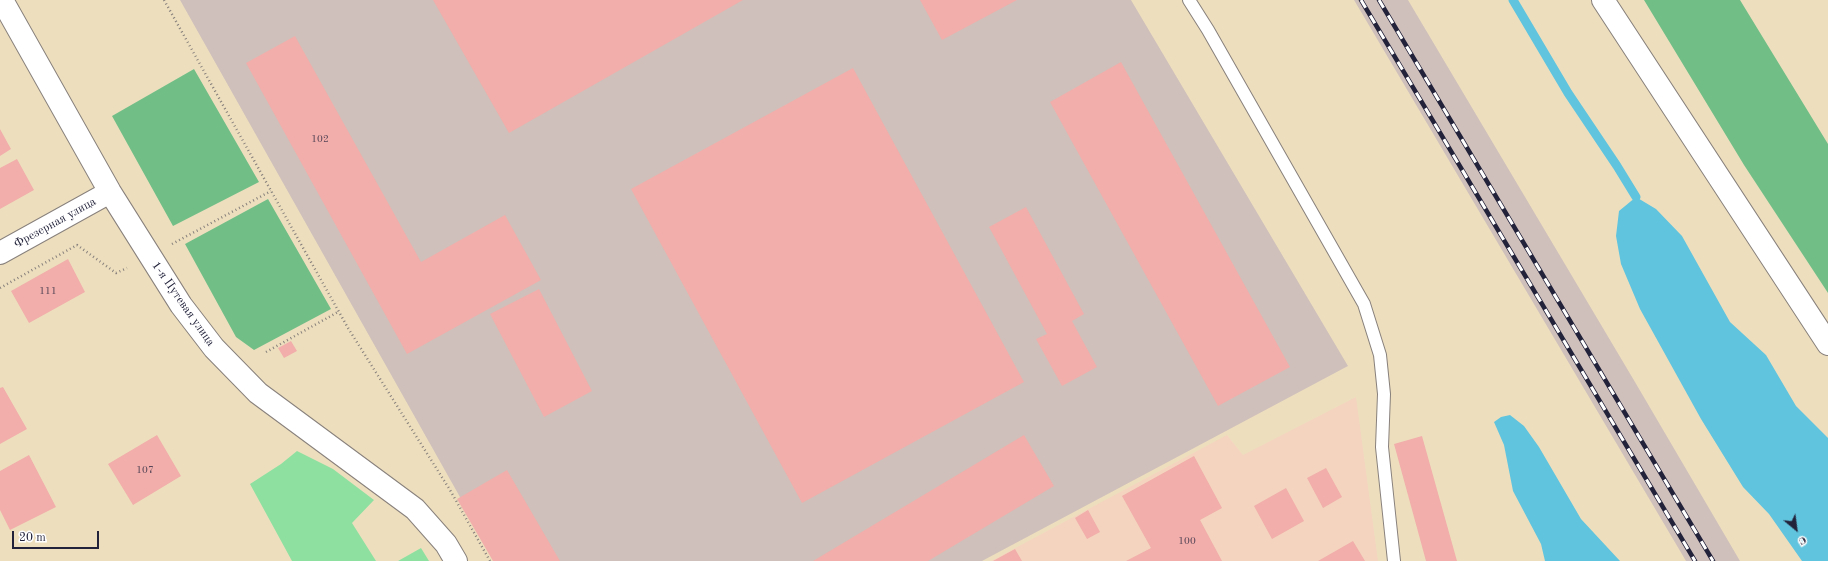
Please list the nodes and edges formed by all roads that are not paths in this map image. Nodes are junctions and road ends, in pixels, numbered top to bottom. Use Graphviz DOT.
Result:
graph roads {
  1 [pos="2,0"];
  2 [pos="1189,0"];
  3 [pos="1603,0"];
  4 [pos="110,192"];
  5 [pos="0,253"];
  6 [pos="1828,344"];
  7 [pos="456,561"];
  8 [pos="1394,561"];
  1 -- 4 [label="main road, 1-я Путевая улица"];
  2 -- 8 [label="lane"];
  3 -- 6 [label="main road"];
  4 -- 5 [label="main road, Фрезерная улица"];
  4 -- 7 [label="main road, 1-я Путевая улица"];
}
